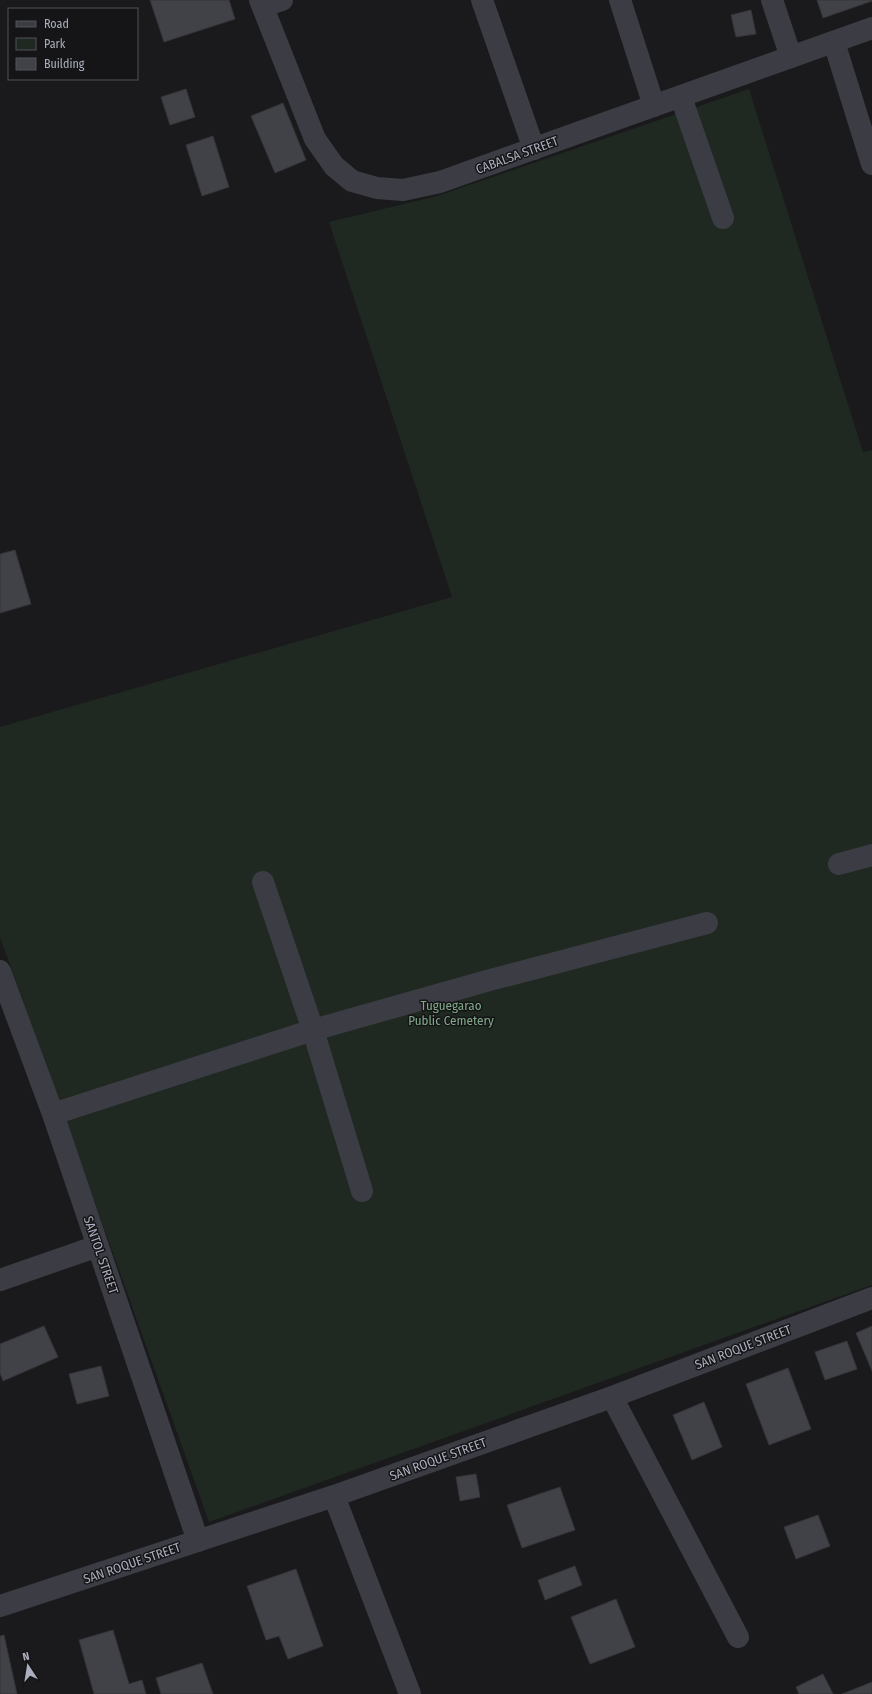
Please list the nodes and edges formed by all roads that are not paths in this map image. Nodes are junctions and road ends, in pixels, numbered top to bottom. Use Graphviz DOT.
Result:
graph roads {
  1 [pos="482,0"];
  2 [pos="620,0"];
  3 [pos="772,0"];
  4 [pos="268,2"];
  5 [pos="872,28"];
  6 [pos="834,42"];
  7 [pos="791,57"];
  8 [pos="681,97"];
  9 [pos="654,106"];
  10 [pos="534,149"];
  11 [pos="872,164"];
  12 [pos="723,218"];
  13 [pos="872,854"];
  14 [pos="839,864"];
  15 [pos="263,882"];
  16 [pos="707,922"];
  17 [pos="0,971"];
  18 [pos="313,1030"];
  19 [pos="53,1114"];
  20 [pos="362,1191"];
  21 [pos="98,1246"];
  22 [pos="0,1280"];
  23 [pos="872,1298"];
  24 [pos="612,1397"];
  25 [pos="334,1496"];
  26 [pos="198,1541"];
  27 [pos="0,1606"];
  28 [pos="738,1638"];
  29 [pos="410,1694"];
  1 -- 10 [label="street"];
  2 -- 9 [label="street"];
  3 -- 7 [label="street"];
  4 -- 10 [label="street, CABALSA STREET"];
  5 -- 6 [label="street, CABALSA STREET"];
  6 -- 7 [label="street, CABALSA STREET"];
  6 -- 11 [label="street"];
  7 -- 8 [label="street, CABALSA STREET"];
  8 -- 9 [label="street, CABALSA STREET"];
  8 -- 12 [label="street"];
  9 -- 10 [label="street, CABALSA STREET"];
  13 -- 14 [label="street"];
  15 -- 18 [label="street"];
  16 -- 18 [label="street"];
  17 -- 19 [label="street, SANTOL STREET"];
  18 -- 19 [label="street"];
  18 -- 20 [label="street"];
  19 -- 21 [label="street, SANTOL STREET"];
  21 -- 22 [label="street"];
  21 -- 26 [label="street, SANTOL STREET"];
  23 -- 24 [label="street, SAN ROQUE STREET"];
  24 -- 25 [label="street, SAN ROQUE STREET"];
  24 -- 28 [label="street"];
  25 -- 26 [label="street, SAN ROQUE STREET"];
  25 -- 29 [label="street"];
  26 -- 27 [label="street, SAN ROQUE STREET"];
}
